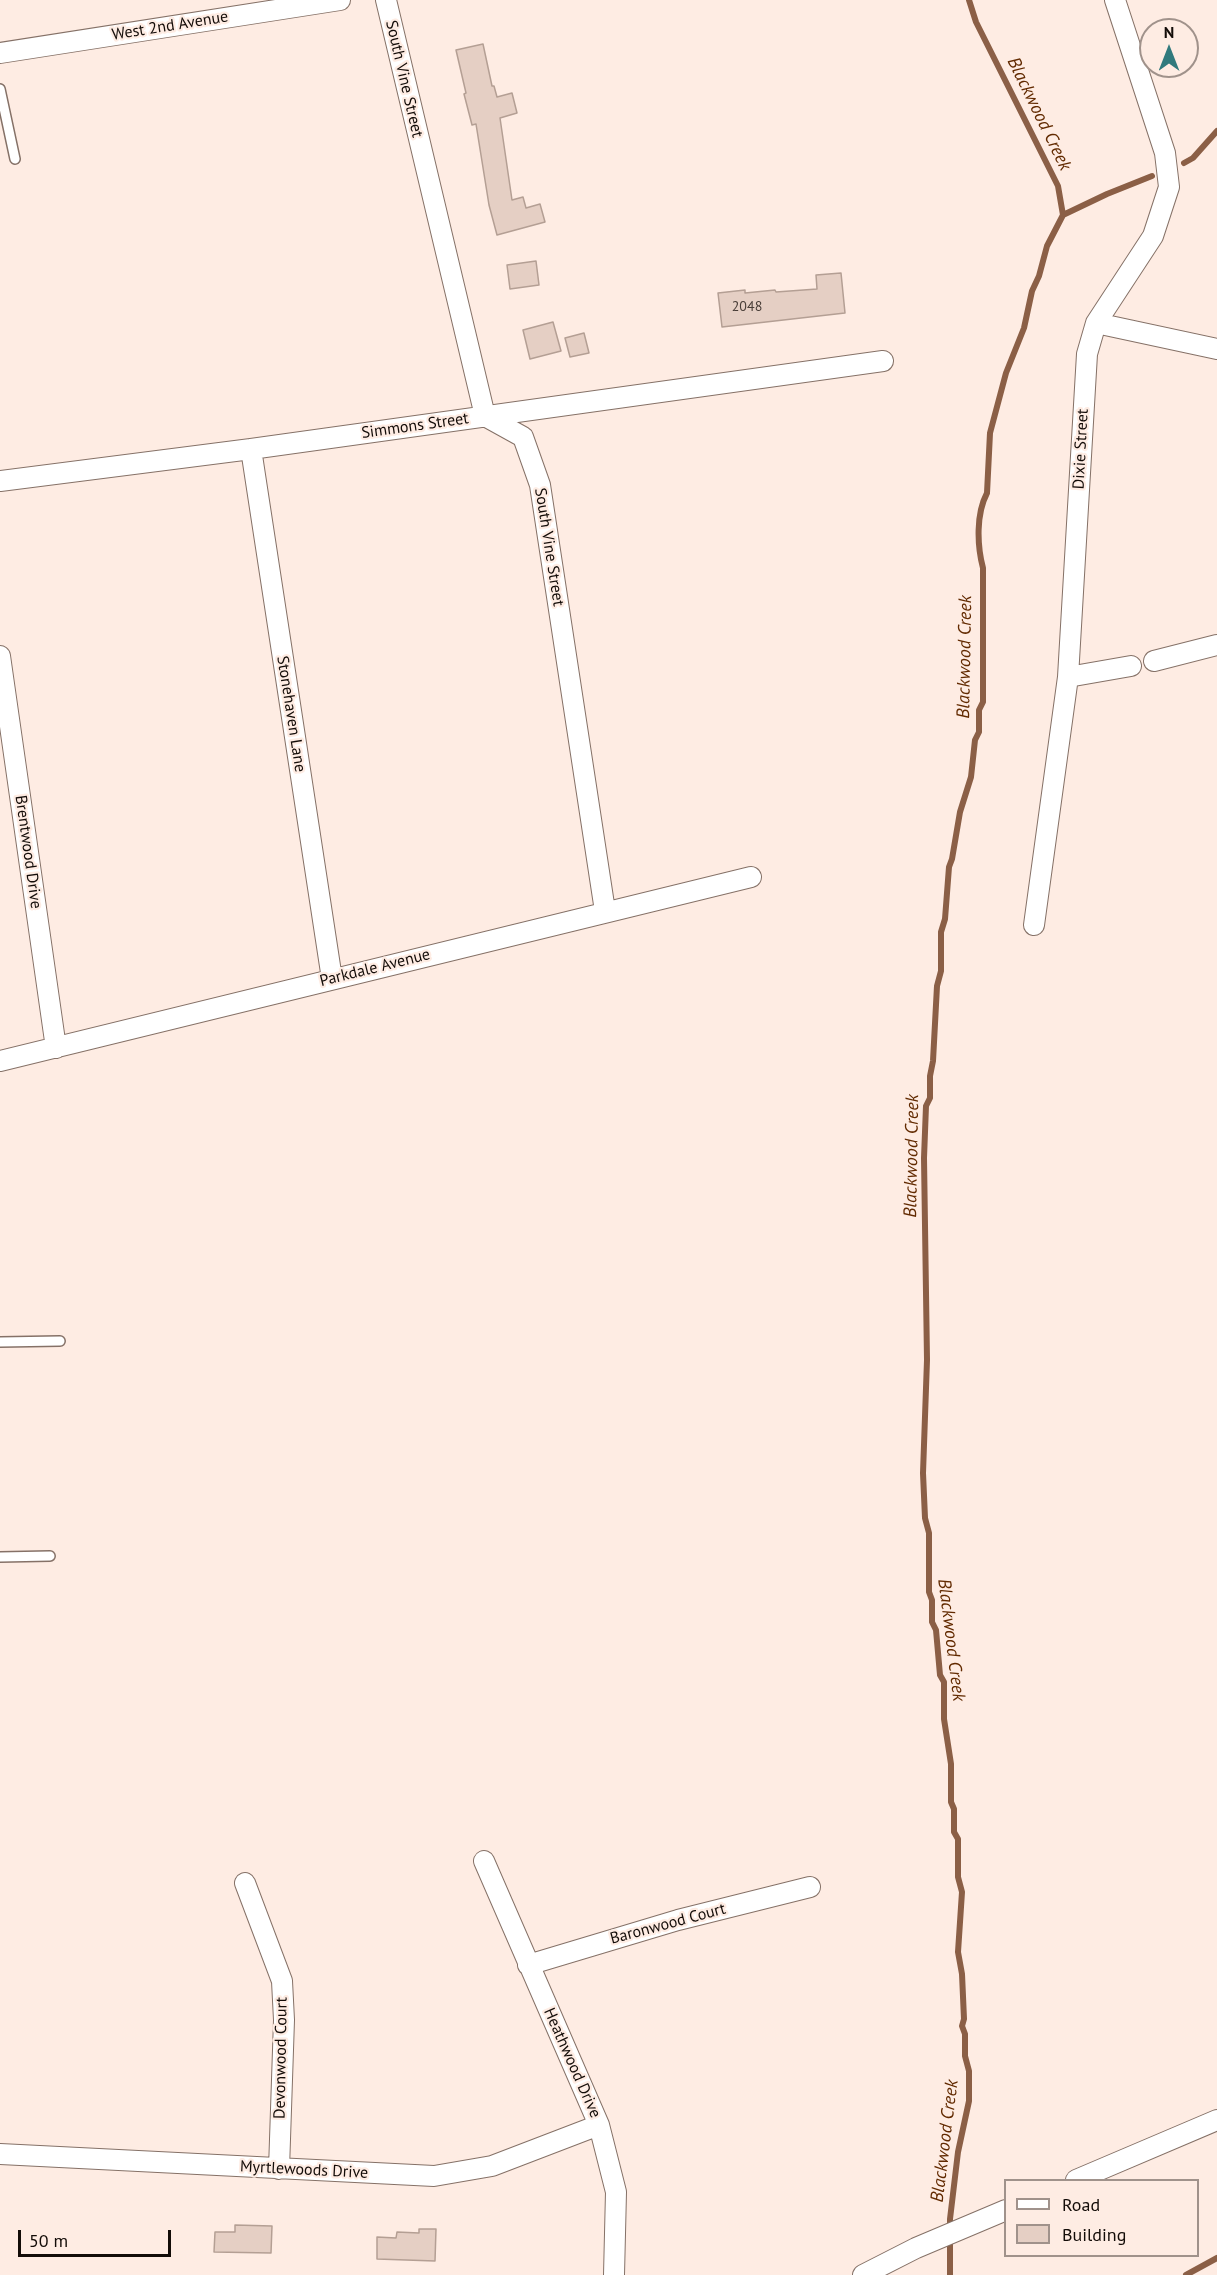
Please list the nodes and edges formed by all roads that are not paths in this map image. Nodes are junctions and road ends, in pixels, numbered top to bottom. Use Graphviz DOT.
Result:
graph roads {
  1 [pos="340,0"];
  2 [pos="386,0"];
  3 [pos="1115,0"];
  4 [pos="0,53"];
  5 [pos="0,89"];
  6 [pos="15,159"];
  7 [pos="1096,322"];
  8 [pos="1217,349"];
  9 [pos="883,361"];
  10 [pos="485,417"];
  11 [pos="251,449"];
  12 [pos="0,482"];
  13 [pos="1217,645"];
  14 [pos="0,656"];
  15 [pos="1154,661"];
  16 [pos="1131,666"];
  17 [pos="1068,677"];
  18 [pos="751,877"];
  19 [pos="605,911"];
  20 [pos="1034,925"];
  21 [pos="332,979"];
  22 [pos="56,1048"];
  23 [pos="0,1061"];
  24 [pos="60,1341"];
  25 [pos="0,1342"];
  26 [pos="50,1556"];
  27 [pos="0,1557"];
  28 [pos="484,1862"];
  29 [pos="245,1882"];
  30 [pos="810,1887"];
  31 [pos="528,1965"];
  32 [pos="1217,2120"];
  33 [pos="599,2125"];
  34 [pos="0,2154"];
  35 [pos="279,2169"];
  36 [pos="1081,2179"];
  37 [pos="1000,2213"];
  38 [pos="615,2275"];
  39 [pos="863,2275"];
  1 -- 4 [label="street, West 2nd Avenue"];
  2 -- 10 [label="street, South Vine Street"];
  3 -- 7 [label="street, Dixie Street"];
  5 -- 6 [label="lane"];
  7 -- 8 [label="street"];
  7 -- 17 [label="street, Dixie Street"];
  9 -- 10 [label="street, Simmons Street"];
  10 -- 11 [label="street, Simmons Street"];
  10 -- 19 [label="street, South Vine Street"];
  11 -- 12 [label="street, Simmons Street"];
  11 -- 21 [label="street, Stonehaven Lane"];
  13 -- 15 [label="street"];
  14 -- 22 [label="street, Brentwood Drive"];
  16 -- 17 [label="street"];
  17 -- 20 [label="street, Dixie Street"];
  18 -- 19 [label="street, Parkdale Avenue"];
  19 -- 21 [label="street, Parkdale Avenue"];
  21 -- 22 [label="street, Parkdale Avenue"];
  22 -- 23 [label="street, Parkdale Avenue"];
  24 -- 25 [label="lane"];
  26 -- 27 [label="lane"];
  28 -- 31 [label="street, Heathwood Drive"];
  29 -- 35 [label="street, Devonwood Court"];
  30 -- 31 [label="street, Baronwood Court"];
  31 -- 33 [label="street, Heathwood Drive"];
  32 -- 36 [label="street"];
  33 -- 35 [label="street, Myrtlewoods Drive"];
  33 -- 38 [label="street, Heathwood Drive"];
  34 -- 35 [label="street, Myrtlewoods Drive"];
  37 -- 39 [label="street"];
}
